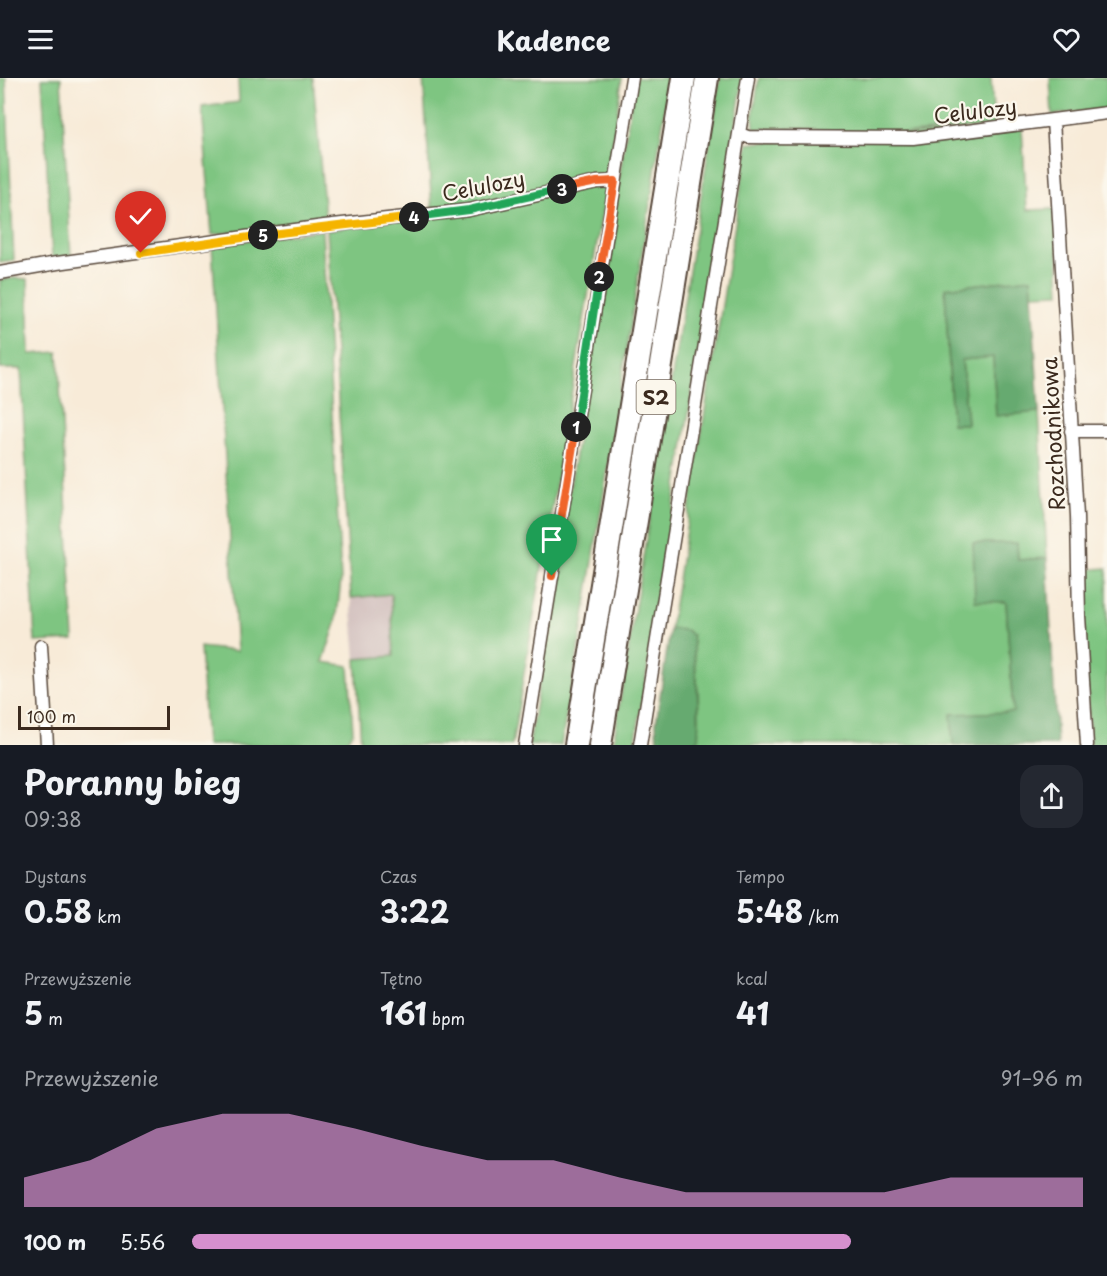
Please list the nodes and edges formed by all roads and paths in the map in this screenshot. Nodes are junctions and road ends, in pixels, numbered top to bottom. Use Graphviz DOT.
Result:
graph roads {
  1 [pos="632,78"];
  2 [pos="684,78"];
  3 [pos="707,78"];
  4 [pos="748,78"];
  5 [pos="1107,113"];
  6 [pos="1053,120"];
  7 [pos="740,134"];
  8 [pos="615,181"];
  9 [pos="0,273"];
  10 [pos="1071,431"];
  11 [pos="1107,431"];
  12 [pos="41,646"];
  13 [pos="47,745"];
  14 [pos="525,745"];
  15 [pos="576,745"];
  16 [pos="600,745"];
  17 [pos="640,745"];
  18 [pos="1087,745"];
  1 -- 8 [label="street"];
  2 -- 15 [label="highway, S2"];
  3 -- 16 [label="highway, S2"];
  4 -- 7 [label="street"];
  5 -- 6 [label="street, Celulozy"];
  6 -- 7 [label="street, Celulozy"];
  6 -- 10 [label="street, Rozchodnikowa"];
  7 -- 17 [label="street"];
  8 -- 9 [label="street, Celulozy"];
  8 -- 14 [label="street"];
  10 -- 11 [label="street"];
  10 -- 18 [label="street, Rozchodnikowa"];
  12 -- 13 [label="street"];
}
